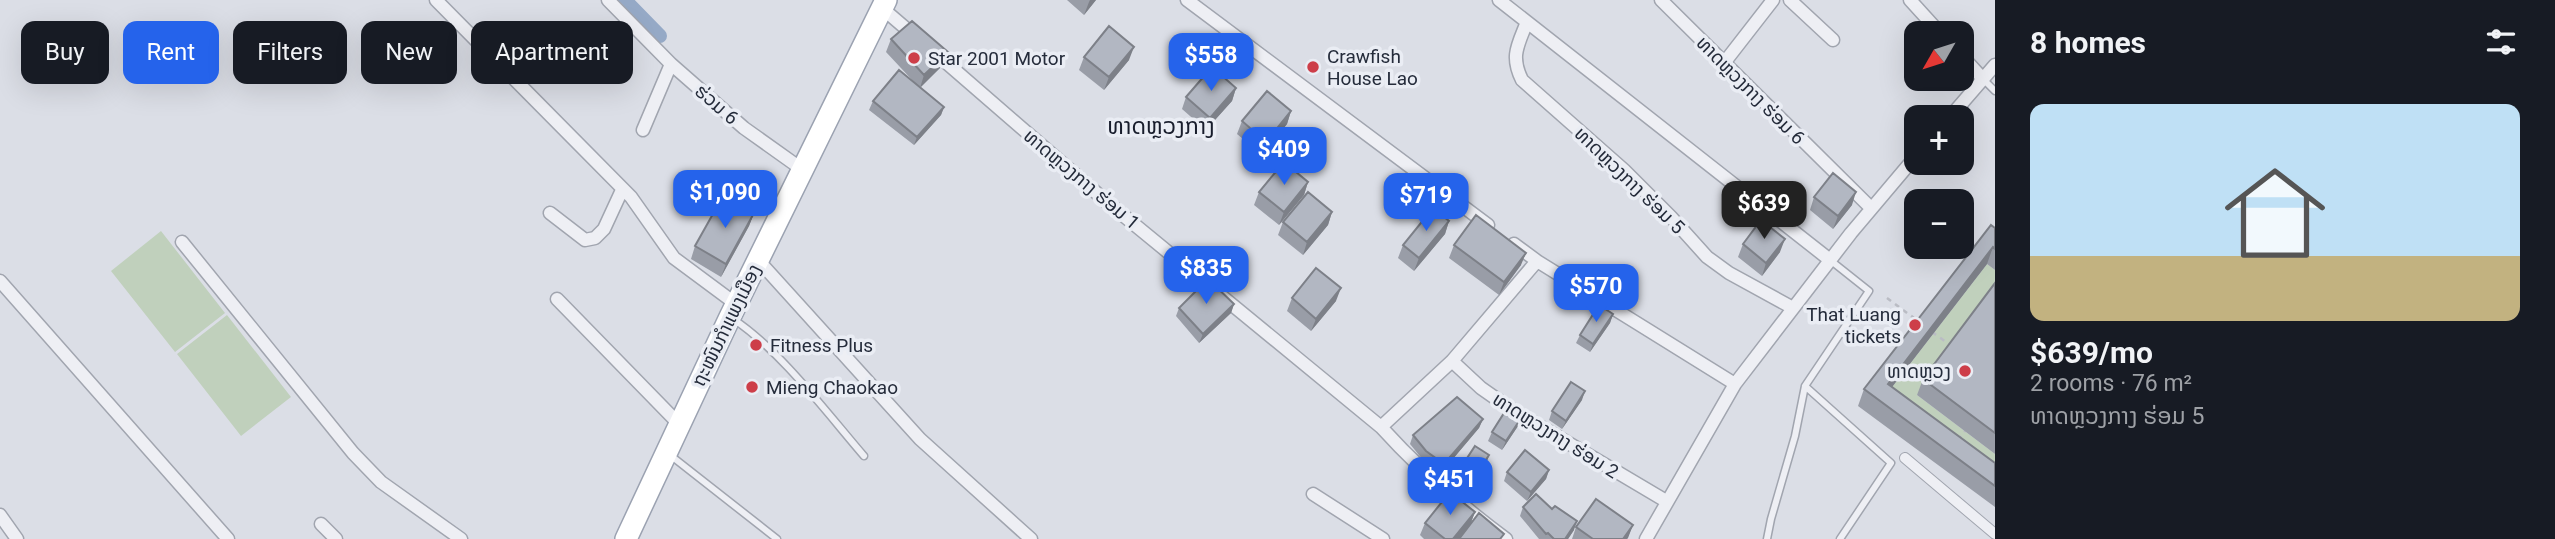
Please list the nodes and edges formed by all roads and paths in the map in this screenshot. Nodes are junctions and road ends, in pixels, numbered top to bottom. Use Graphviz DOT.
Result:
graph roads {
  1 [pos="436,0"];
  2 [pos="608,0"];
  3 [pos="1187,0"];
  4 [pos="1499,0"];
  5 [pos="1661,0"];
  6 [pos="1773,0"];
  7 [pos="1790,0"];
  8 [pos="1909,0"];
  9 [pos="884,4"];
  10 [pos="1929,21"];
  11 [pos="1527,22"];
  12 [pos="1833,40"];
  13 [pos="1724,63"];
  14 [pos="671,64"];
  15 [pos="1995,65"];
  16 [pos="1974,69"];
  17 [pos="1983,79"];
  18 [pos="1995,91"];
  19 [pos="1960,105"];
  20 [pos="643,130"];
  21 [pos="803,170"];
  22 [pos="1904,170"];
  23 [pos="622,190"];
  24 [pos="1871,208"];
  25 [pos="550,213"];
  26 [pos="182,242"];
  27 [pos="758,260"];
  28 [pos="1830,260"];
  29 [pos="1537,261"];
  30 [pos="0,281"];
  31 [pos="1888,298"];
  32 [pos="557,299"];
  33 [pos="1793,308"];
  34 [pos="733,310"];
  35 [pos="1922,324"];
  36 [pos="1928,328"];
  37 [pos="1953,347"];
  38 [pos="1452,361"];
  39 [pos="1735,384"];
  40 [pos="1805,386"];
  41 [pos="679,424"];
  42 [pos="1381,427"];
  43 [pos="1965,431"];
  44 [pos="1952,449"];
  45 [pos="666,452"];
  46 [pos="864,456"];
  47 [pos="1905,458"];
  48 [pos="1313,494"];
  49 [pos="1666,501"];
  50 [pos="0,515"];
  51 [pos="321,524"];
  52 [pos="1995,534"];
  53 [pos="17,539"];
  54 [pos="228,539"];
  55 [pos="336,539"];
  56 [pos="461,539"];
  57 [pos="625,539"];
  58 [pos="777,539"];
  59 [pos="1031,539"];
  60 [pos="1383,539"];
  61 [pos="1506,539"];
  62 [pos="1646,539"];
  63 [pos="1767,539"];
  64 [pos="1840,539"];
  1 -- 23 [label="street"];
  2 -- 14 [label="street, ຮ່ວມ 6"];
  3 -- 29 [label="street"];
  4 -- 11 [label="street"];
  5 -- 13 [label="street, ທາດຫຼວງກາງ ຮ່ອມ 6"];
  6 -- 13 [label="street"];
  7 -- 12 [label="street"];
  8 -- 10 [label="street"];
  9 -- 21 [label="main road, ຖະໜົນກຳແພງເມືອງ"];
  9 -- 42 [label="street, ທາດຫຼວງກາງ ຮ່ອມ 1"];
  11 -- 28 [label="street"];
  11 -- 33 [label="street, ທາດຫຼວງກາງ ຮ່ອມ 5"];
  13 -- 24 [label="street, ທາດຫຼວງກາງ ຮ່ອມ 6"];
  14 -- 20 [label="street"];
  14 -- 21 [label="street, ຮ່ວມ 6"];
  15 -- 17 [label="street"];
  16 -- 17 [label="street"];
  17 -- 18 [label="lane"];
  17 -- 19 [label="street"];
  21 -- 27 [label="main road, ຖະໜົນກຳແພງເມືອງ"];
  22 -- 24 [label="street"];
  23 -- 25 [label="street"];
  23 -- 34 [label="street"];
  24 -- 28 [label="street"];
  26 -- 56 [label="street"];
  27 -- 34 [label="main road, ຖະໜົນກຳແພງເມືອງ"];
  27 -- 59 [label="street"];
  28 -- 33 [label="street"];
  28 -- 40 [label="lane"];
  29 -- 38 [label="street"];
  29 -- 39 [label="street"];
  30 -- 54 [label="street"];
  31 -- 35 [label="path"];
  32 -- 41 [label="street"];
  33 -- 39 [label="street"];
  34 -- 41 [label="main road, ຖະໜົນກຳແພງເມືອງ"];
  34 -- 46 [label="lane"];
  36 -- 37 [label="path"];
  38 -- 42 [label="street"];
  38 -- 49 [label="street, ທາດຫຼວງກາງ ຮ່ອມ 2"];
  39 -- 49 [label="street"];
  40 -- 63 [label="lane"];
  40 -- 64 [label="lane"];
  41 -- 45 [label="main road, ຖະໜົນກຳແພງເມືອງ"];
  42 -- 61 [label="street, ທາດຫຼວງກາງ ຮ່ອມ 1"];
  43 -- 44 [label="path"];
  45 -- 57 [label="main road, ຖະໜົນກຳແພງເມືອງ"];
  45 -- 58 [label="lane"];
  47 -- 52 [label="street"];
  48 -- 60 [label="street"];
  49 -- 62 [label="street"];
  50 -- 53 [label="street"];
  51 -- 55 [label="street"];
}
